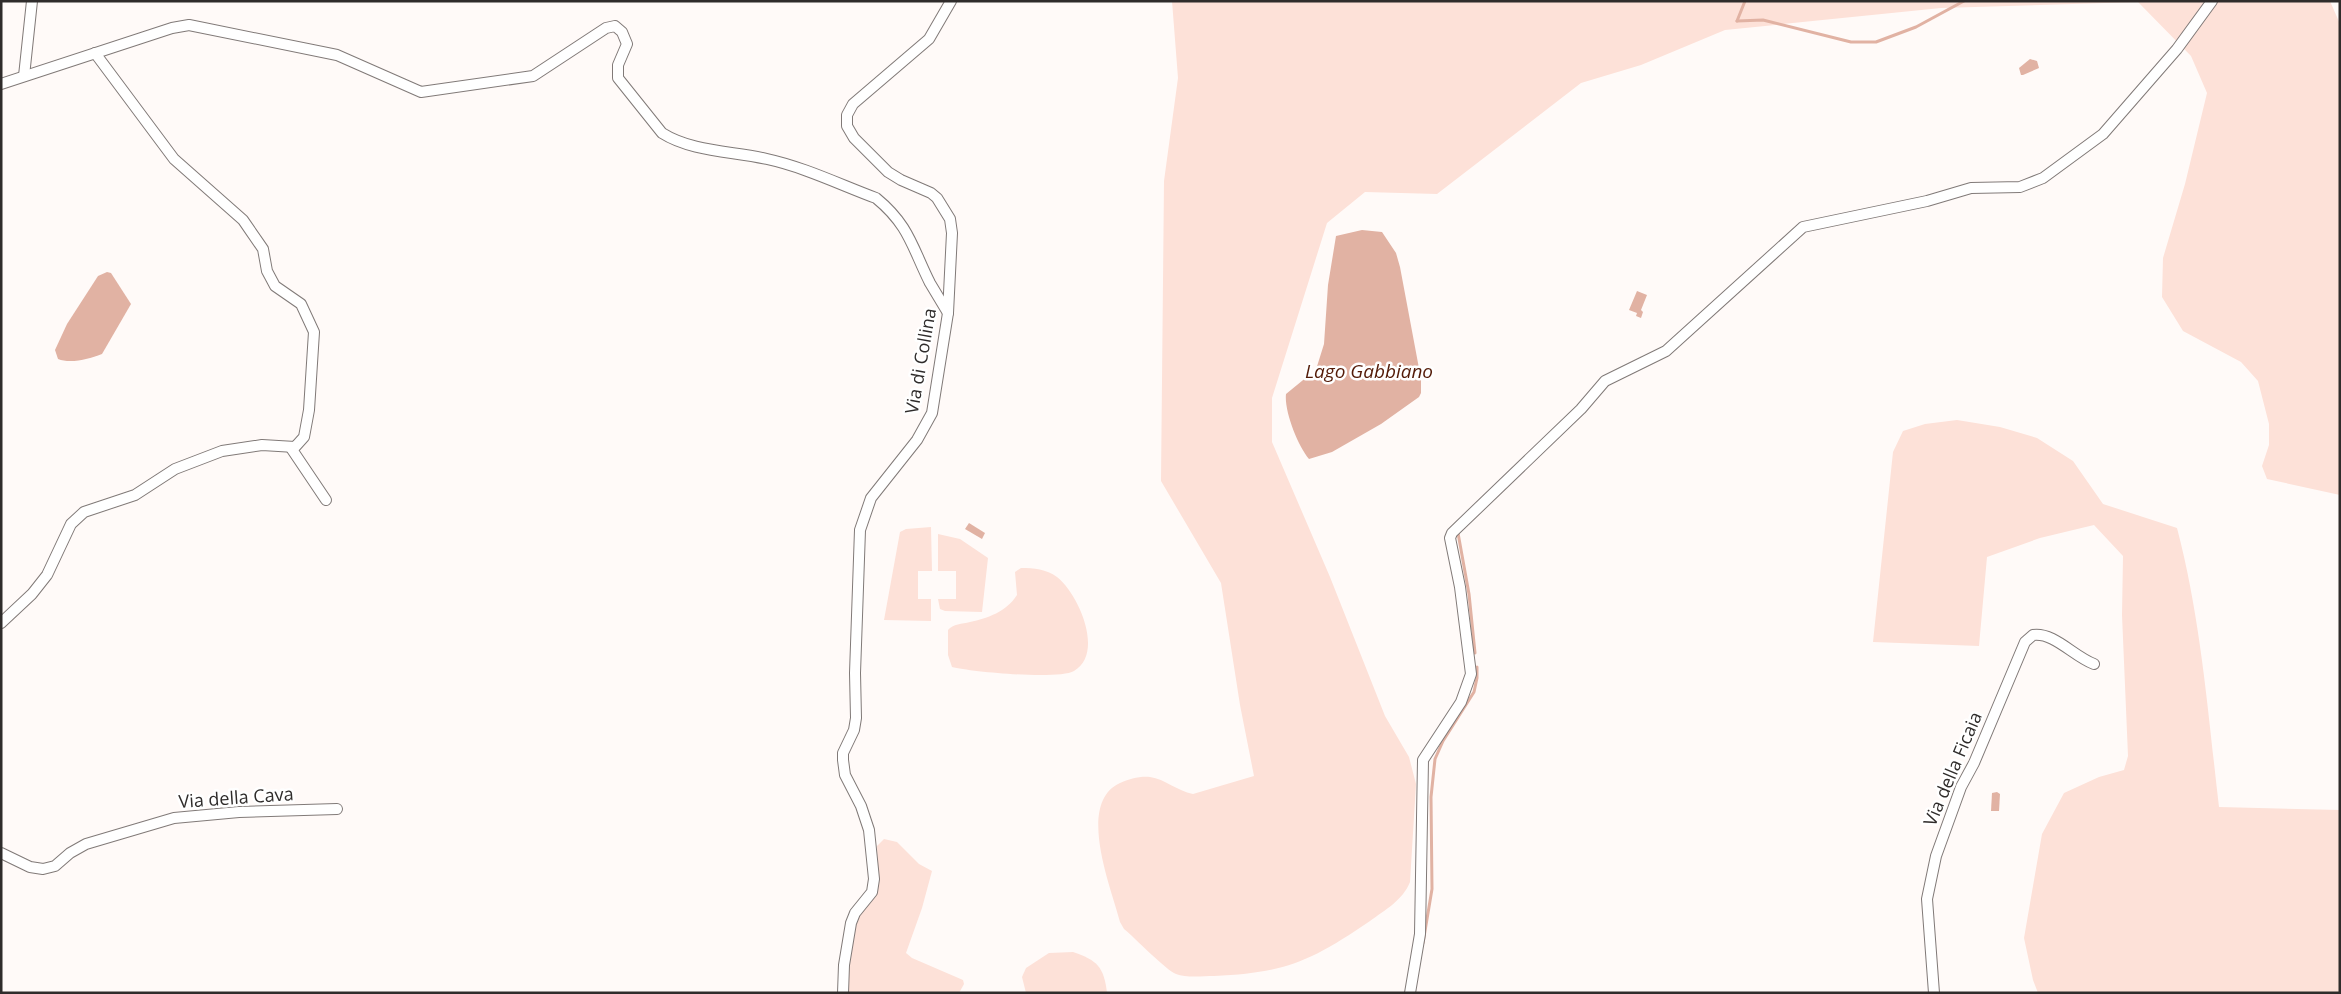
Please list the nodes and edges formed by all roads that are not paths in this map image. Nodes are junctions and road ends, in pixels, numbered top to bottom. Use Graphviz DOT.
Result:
graph roads {
  1 [pos="32,1"];
  2 [pos="951,1"];
  3 [pos="2212,1"];
  4 [pos="95,53"];
  5 [pos="24,76"];
  6 [pos="1,84"];
  7 [pos="948,313"];
  8 [pos="291,448"];
  9 [pos="326,500"];
  10 [pos="1,623"];
  11 [pos="2094,664"];
  12 [pos="337,808"];
  13 [pos="1,853"];
  14 [pos="843,993"];
  15 [pos="1410,993"];
  16 [pos="1934,993"];
  1 -- 5 [label="street"];
  2 -- 7 [label="street, Via di Collina"];
  3 -- 15 [label="street"];
  4 -- 5 [label="street"];
  4 -- 7 [label="street"];
  4 -- 8 [label="street"];
  5 -- 6 [label="street"];
  7 -- 14 [label="street, Via di Collina"];
  8 -- 9 [label="street"];
  8 -- 10 [label="street"];
  11 -- 16 [label="street, Via della Ficaia"];
  12 -- 13 [label="street, Via della Cava"];
}
